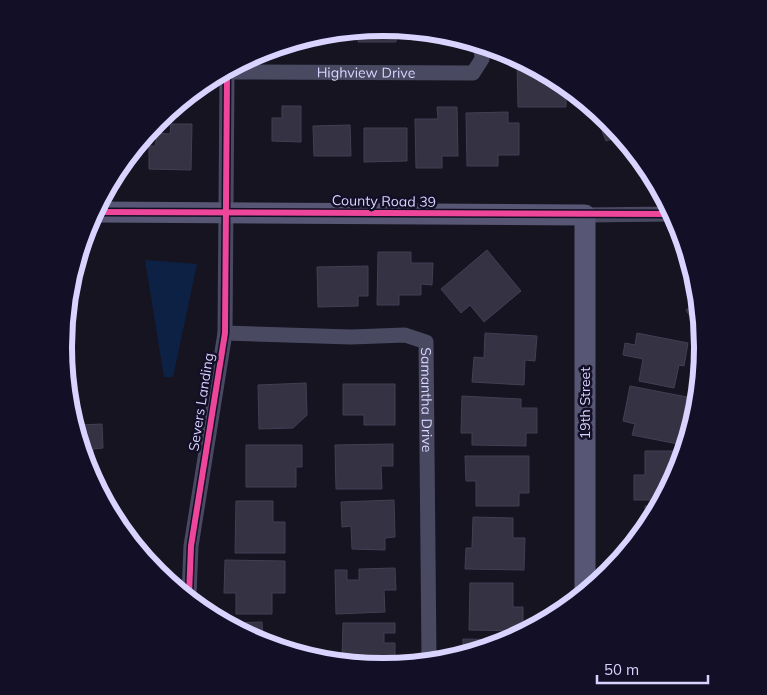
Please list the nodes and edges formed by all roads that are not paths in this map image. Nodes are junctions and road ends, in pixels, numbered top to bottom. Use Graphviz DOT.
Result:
graph roads {
  1 [pos="481,52"];
  2 [pos="239,72"];
  3 [pos="227,79"];
  4 [pos="103,212"];
  5 [pos="227,212"];
  6 [pos="665,214"];
  7 [pos="585,215"];
  8 [pos="225,334"];
  9 [pos="585,585"];
  10 [pos="190,591"];
  11 [pos="429,655"];
  1 -- 2 [label="street, Highview Drive"];
  3 -- 5 [label="street, Severs Landing"];
  4 -- 5 [label="street, County Road 39"];
  5 -- 7 [label="street, County Road 39"];
  5 -- 8 [label="street, Severs Landing"];
  6 -- 7 [label="street, County Road 39"];
  7 -- 9 [label="street, 19th Street"];
  8 -- 10 [label="street, Severs Landing"];
  8 -- 11 [label="street, Samantha Drive"];
}
